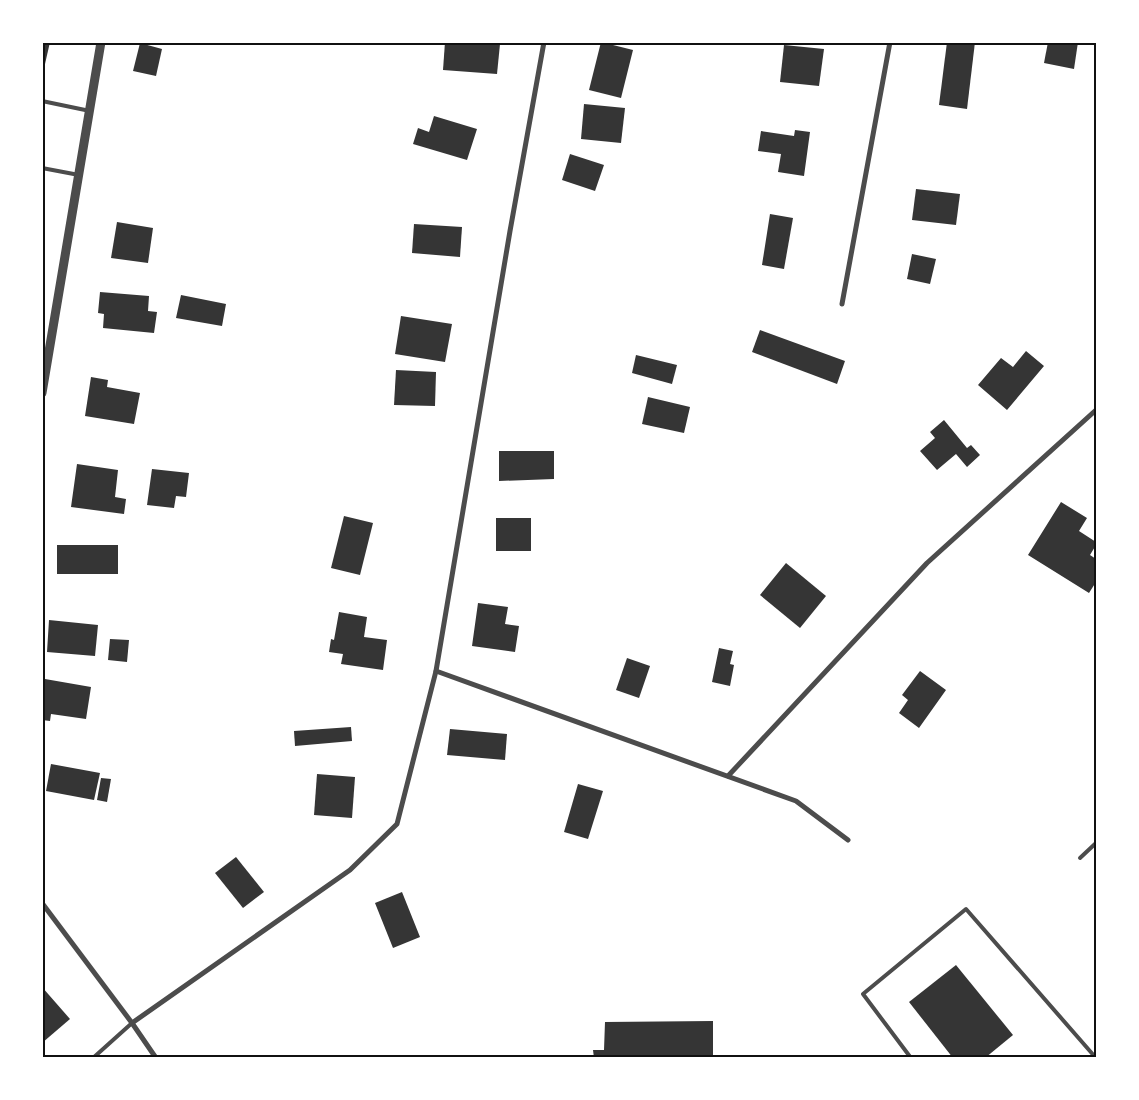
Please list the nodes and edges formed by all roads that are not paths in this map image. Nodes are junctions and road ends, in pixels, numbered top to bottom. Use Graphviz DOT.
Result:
graph roads {
  1 [pos="101,42"];
  2 [pos="544,42"];
  3 [pos="890,42"];
  4 [pos="42,101"];
  5 [pos="90,111"];
  6 [pos="42,168"];
  7 [pos="79,174"];
  8 [pos="842,304"];
  9 [pos="42,393"];
  10 [pos="1096,410"];
  11 [pos="436,670"];
  12 [pos="728,776"];
  13 [pos="848,840"];
  14 [pos="1096,843"];
  15 [pos="1080,858"];
  16 [pos="42,903"];
  17 [pos="132,1024"];
  18 [pos="93,1058"];
  19 [pos="156,1058"];
  20 [pos="911,1058"];
  21 [pos="1096,1058"];
  1 -- 5 [label="street"];
  2 -- 11 [label="street"];
  3 -- 8 [label="street"];
  4 -- 5 [label="lane"];
  5 -- 7 [label="street"];
  6 -- 7 [label="lane"];
  7 -- 9 [label="street"];
  10 -- 12 [label="street"];
  11 -- 12 [label="street"];
  11 -- 17 [label="street"];
  12 -- 13 [label="street"];
  14 -- 15 [label="lane"];
  16 -- 17 [label="street"];
  17 -- 18 [label="lane"];
  17 -- 19 [label="street"];
  20 -- 21 [label="lane"];
}
